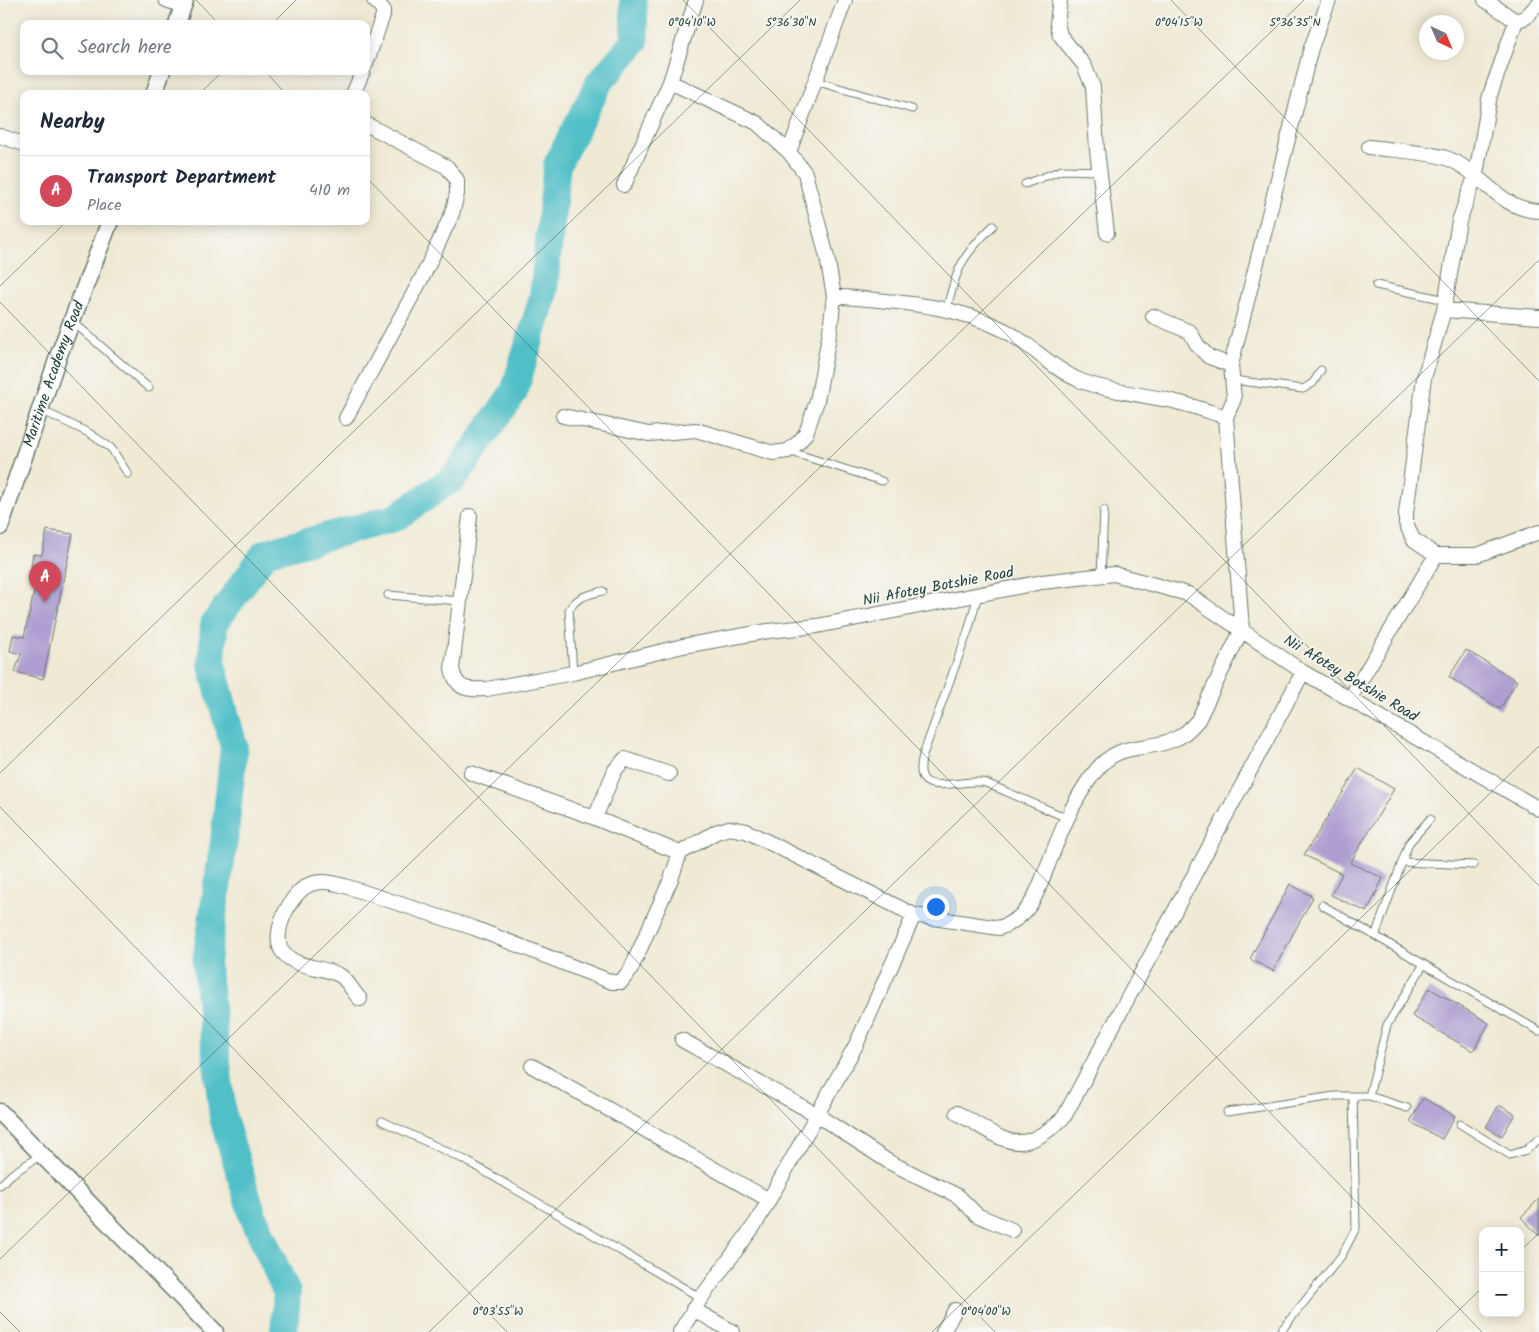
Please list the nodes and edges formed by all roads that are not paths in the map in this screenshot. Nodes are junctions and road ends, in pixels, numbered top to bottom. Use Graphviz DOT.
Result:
graph roads {
  1 [pos="166,0"];
  2 [pos="374,0"];
  3 [pos="696,0"];
  4 [pos="845,0"];
  5 [pos="1060,0"];
  6 [pos="1329,0"];
  7 [pos="1485,0"];
  8 [pos="1539,2"];
  9 [pos="184,3"];
  10 [pos="178,20"];
  11 [pos="1516,21"];
  12 [pos="370,52"];
  13 [pos="161,75"];
  14 [pos="361,75"];
  15 [pos="815,81"];
  16 [pos="670,82"];
  17 [pos="155,90"];
  18 [pos="355,90"];
  19 [pos="912,110"];
  20 [pos="370,126"];
  21 [pos="0,136"];
  22 [pos="20,143"];
  23 [pos="1369,147"];
  24 [pos="789,152"];
  25 [pos="1100,170"];
  26 [pos="1476,174"];
  27 [pos="1025,184"];
  28 [pos="624,185"];
  29 [pos="1539,211"];
  30 [pos="108,225"];
  31 [pos="993,226"];
  32 [pos="1107,234"];
  33 [pos="1376,285"];
  34 [pos="834,296"];
  35 [pos="1445,305"];
  36 [pos="947,308"];
  37 [pos="1153,316"];
  38 [pos="1539,317"];
  39 [pos="72,321"];
  40 [pos="1231,365"];
  41 [pos="1321,370"];
  42 [pos="1233,380"];
  43 [pos="149,388"];
  44 [pos="41,410"];
  45 [pos="564,416"];
  46 [pos="1226,417"];
  47 [pos="346,418"];
  48 [pos="788,451"];
  49 [pos="128,474"];
  50 [pos="882,481"];
  51 [pos="1104,510"];
  52 [pos="470,516"];
  53 [pos="0,526"];
  54 [pos="1539,532"];
  55 [pos="1436,555"];
  56 [pos="1101,576"];
  57 [pos="603,591"];
  58 [pos="388,595"];
  59 [pos="978,595"];
  60 [pos="460,601"];
  61 [pos="1242,629"];
  62 [pos="1304,672"];
  63 [pos="573,673"];
  64 [pos="1350,698"];
  65 [pos="471,773"];
  66 [pos="669,774"];
  67 [pos="1539,809"];
  68 [pos="595,818"];
  69 [pos="1067,818"];
  70 [pos="1430,819"];
  71 [pos="680,853"];
  72 [pos="1402,862"];
  73 [pos="1474,865"];
  74 [pos="1322,905"];
  75 [pos="914,914"];
  76 [pos="1375,936"];
  77 [pos="1424,964"];
  78 [pos="360,999"];
  79 [pos="1539,1031"];
  80 [pos="682,1040"];
  81 [pos="532,1066"];
  82 [pos="1353,1096"];
  83 [pos="1369,1096"];
  84 [pos="1407,1108"];
  85 [pos="0,1112"];
  86 [pos="957,1112"];
  87 [pos="1227,1112"];
  88 [pos="817,1114"];
  89 [pos="382,1120"];
  90 [pos="1460,1124"];
  91 [pos="1539,1139"];
  92 [pos="41,1155"];
  93 [pos="12,1174"];
  94 [pos="0,1176"];
  95 [pos="0,1185"];
  96 [pos="769,1200"];
  97 [pos="1012,1230"];
  98 [pos="697,1303"];
  99 [pos="955,1310"];
  100 [pos="215,1332"];
  101 [pos="680,1332"];
  102 [pos="733,1332"];
  103 [pos="944,1332"];
  104 [pos="1280,1332"];
  1 -- 9 [label="street"];
  2 -- 12 [label="street"];
  3 -- 16 [label="street"];
  4 -- 15 [label="street"];
  5 -- 25 [label="street"];
  6 -- 40 [label="street"];
  7 -- 11 [label="street"];
  8 -- 11 [label="street"];
  9 -- 10 [label="street"];
  11 -- 26 [label="street"];
  13 -- 17 [label="street"];
  14 -- 18 [label="street"];
  15 -- 19 [label="lane"];
  15 -- 24 [label="street"];
  16 -- 24 [label="street"];
  16 -- 28 [label="street"];
  20 -- 47 [label="street"];
  21 -- 22 [label="street"];
  23 -- 26 [label="street"];
  24 -- 34 [label="street"];
  25 -- 27 [label="lane"];
  25 -- 32 [label="street"];
  26 -- 29 [label="street"];
  26 -- 35 [label="street"];
  30 -- 39 [label="street, Maritime Academy Road"];
  31 -- 36 [label="lane"];
  33 -- 35 [label="lane"];
  34 -- 36 [label="street"];
  34 -- 48 [label="street"];
  35 -- 38 [label="street"];
  35 -- 55 [label="street"];
  36 -- 46 [label="street"];
  37 -- 40 [label="street"];
  39 -- 43 [label="lane"];
  39 -- 44 [label="street, Maritime Academy Road"];
  40 -- 42 [label="street"];
  41 -- 42 [label="lane"];
  42 -- 46 [label="street"];
  44 -- 49 [label="lane"];
  44 -- 53 [label="street, Maritime Academy Road"];
  45 -- 48 [label="street"];
  46 -- 61 [label="street"];
  48 -- 50 [label="lane"];
  51 -- 56 [label="lane"];
  52 -- 60 [label="street, Nii Afotey Botshie Road"];
  54 -- 55 [label="street"];
  55 -- 64 [label="street"];
  56 -- 59 [label="street, Nii Afotey Botshie Road"];
  56 -- 61 [label="street, Nii Afotey Botshie Road"];
  57 -- 63 [label="lane"];
  58 -- 60 [label="lane"];
  59 -- 63 [label="street, Nii Afotey Botshie Road"];
  59 -- 69 [label="lane"];
  60 -- 63 [label="street, Nii Afotey Botshie Road"];
  61 -- 62 [label="street, Nii Afotey Botshie Road"];
  61 -- 69 [label="street"];
  62 -- 64 [label="street, Nii Afotey Botshie Road"];
  62 -- 86 [label="street"];
  64 -- 67 [label="street, Nii Afotey Botshie Road"];
  65 -- 68 [label="street"];
  66 -- 68 [label="street"];
  68 -- 71 [label="street"];
  69 -- 75 [label="street"];
  70 -- 72 [label="lane"];
  71 -- 75 [label="street"];
  71 -- 78 [label="street"];
  72 -- 73 [label="lane"];
  72 -- 76 [label="lane"];
  74 -- 76 [label="lane"];
  75 -- 88 [label="street"];
  76 -- 77 [label="lane"];
  77 -- 79 [label="lane"];
  77 -- 83 [label="lane"];
  80 -- 88 [label="street"];
  81 -- 96 [label="street"];
  82 -- 83 [label="lane"];
  82 -- 87 [label="lane"];
  82 -- 104 [label="lane"];
  83 -- 84 [label="lane"];
  85 -- 92 [label="street"];
  88 -- 96 [label="street"];
  88 -- 97 [label="street"];
  89 -- 98 [label="lane"];
  90 -- 91 [label="lane"];
  92 -- 93 [label="lane"];
  92 -- 100 [label="street"];
  93 -- 94 [label="lane"];
  93 -- 95 [label="lane"];
  96 -- 98 [label="street"];
  98 -- 101 [label="street"];
  98 -- 102 [label="street"];
  99 -- 103 [label="street"];
}
